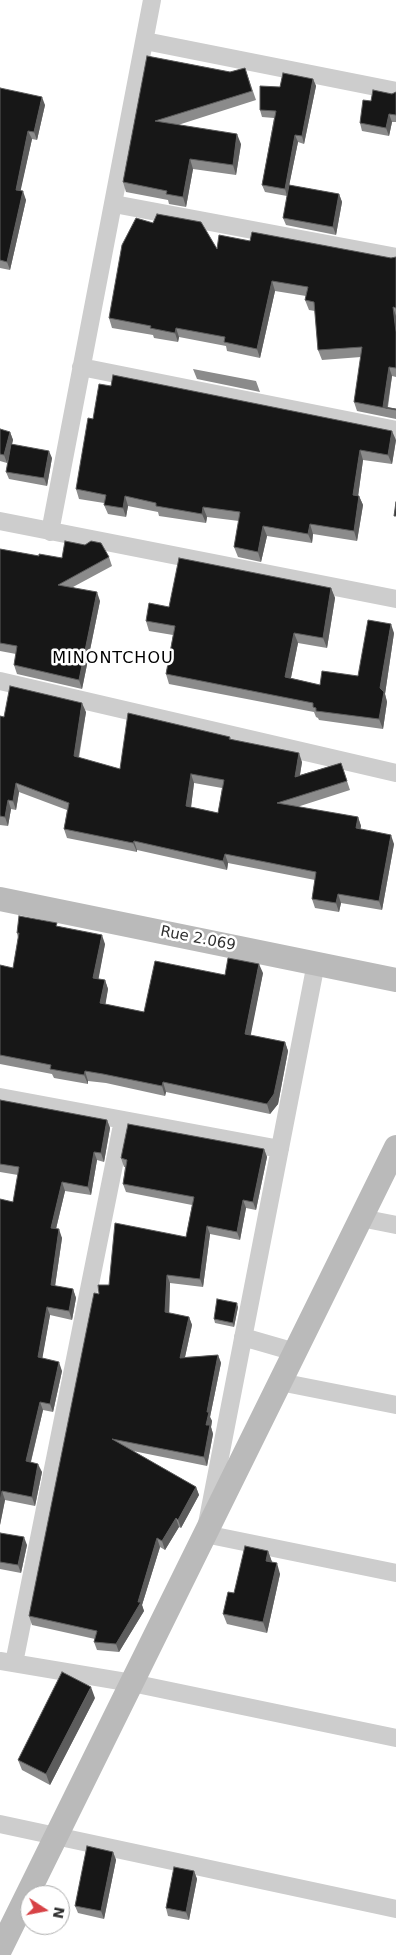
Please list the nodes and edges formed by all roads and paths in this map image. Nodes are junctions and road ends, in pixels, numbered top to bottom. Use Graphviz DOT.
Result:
graph roads {
  1 [pos="152,0"];
  2 [pos="145,41"];
  3 [pos="396,91"];
  4 [pos="114,204"];
  5 [pos="396,257"];
  6 [pos="82,367"];
  7 [pos="396,430"];
  8 [pos="0,521"];
  9 [pos="50,532"];
  10 [pos="396,599"];
  11 [pos="0,681"];
  12 [pos="396,773"];
  13 [pos="0,900"];
  14 [pos="316,963"];
  15 [pos="396,980"];
  16 [pos="0,1097"];
  17 [pos="123,1120"];
  18 [pos="396,1147"];
  19 [pos="280,1149"];
  20 [pos="361,1218"];
  21 [pos="396,1225"];
  22 [pos="243,1337"];
  23 [pos="294,1352"];
  24 [pos="280,1382"];
  25 [pos="396,1405"];
  26 [pos="205,1534"];
  27 [pos="396,1573"];
  28 [pos="7,1662"];
  29 [pos="132,1683"];
  30 [pos="396,1738"];
  31 [pos="0,1824"];
  32 [pos="57,1836"];
  33 [pos="396,1908"];
  34 [pos="0,1950"];
  1 -- 2 [label="street"];
  2 -- 3 [label="street"];
  2 -- 4 [label="street"];
  4 -- 5 [label="street"];
  4 -- 6 [label="street"];
  6 -- 7 [label="street"];
  6 -- 9 [label="street"];
  8 -- 9 [label="street"];
  9 -- 10 [label="street"];
  11 -- 12 [label="street"];
  13 -- 14 [label="street, Rue 2.069"];
  14 -- 15 [label="street, Rue 2.069"];
  14 -- 19 [label="street"];
  16 -- 17 [label="street"];
  17 -- 19 [label="street"];
  17 -- 28 [label="street"];
  18 -- 20 [label="street"];
  19 -- 22 [label="street"];
  20 -- 21 [label="street"];
  20 -- 23 [label="street"];
  22 -- 23 [label="street"];
  22 -- 26 [label="street"];
  23 -- 24 [label="street"];
  24 -- 25 [label="street"];
  24 -- 26 [label="street"];
  26 -- 27 [label="street"];
  26 -- 29 [label="street"];
  28 -- 29 [label="street"];
  29 -- 30 [label="street"];
  29 -- 32 [label="street"];
  31 -- 32 [label="street"];
  32 -- 33 [label="street"];
  32 -- 34 [label="street"];
}
